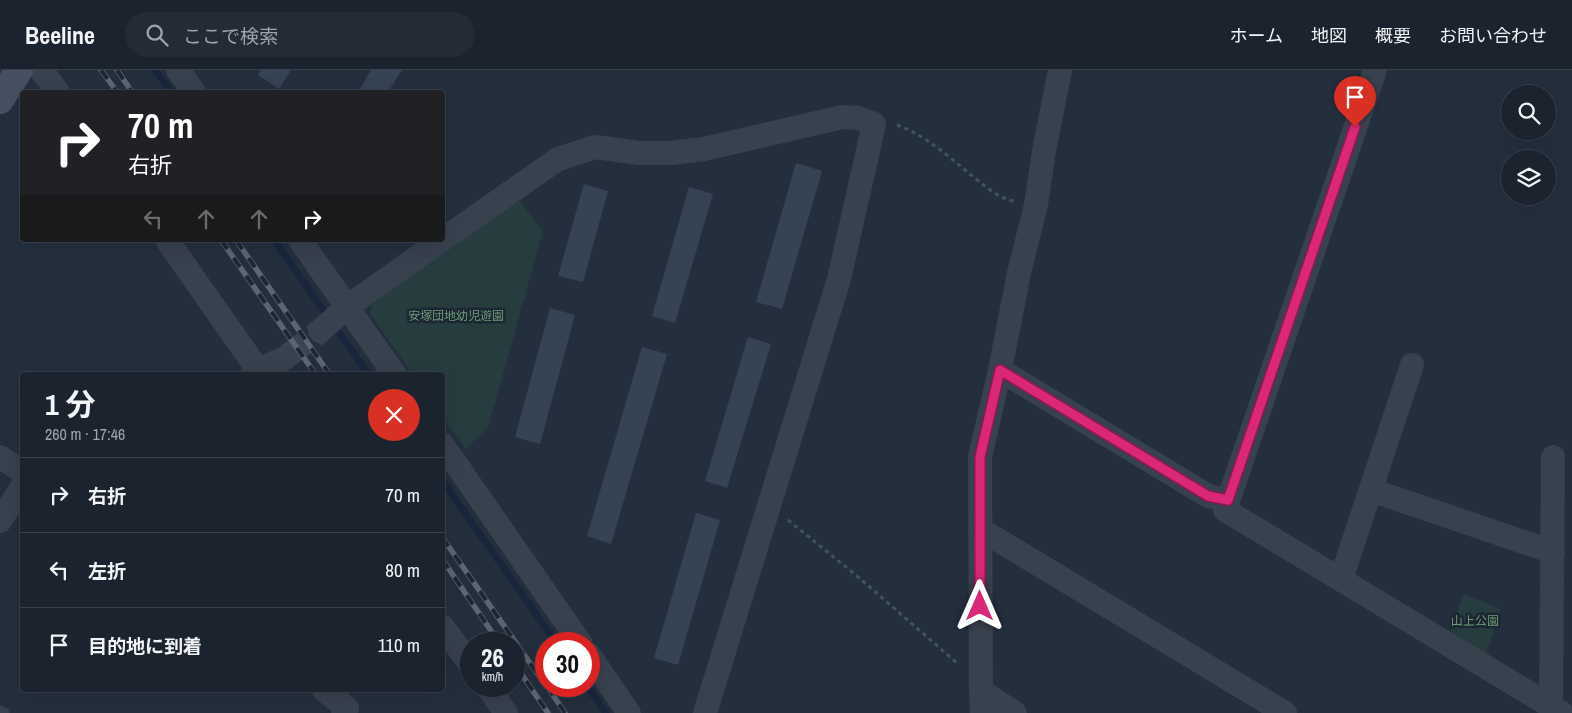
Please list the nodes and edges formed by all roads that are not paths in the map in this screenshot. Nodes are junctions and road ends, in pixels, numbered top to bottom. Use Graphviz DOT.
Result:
graph roads {
  1 [pos="18,70"];
  2 [pos="41,70"];
  3 [pos="178,70"];
  4 [pos="1060,70"];
  5 [pos="1375,70"];
  6 [pos="56,90"];
  7 [pos="193,90"];
  8 [pos="0,100"];
  9 [pos="445,238"];
  10 [pos="168,242"];
  11 [pos="301,242"];
  12 [pos="439,242"];
  13 [pos="332,320"];
  14 [pos="285,358"];
  15 [pos="1412,365"];
  16 [pos="1000,370"];
  17 [pos="255,372"];
  18 [pos="392,372"];
  19 [pos="445,448"];
  20 [pos="0,457"];
  21 [pos="1552,457"];
  22 [pos="20,470"];
  23 [pos="20,490"];
  24 [pos="1371,490"];
  25 [pos="1228,500"];
  26 [pos="0,521"];
  27 [pos="980,529"];
  28 [pos="1553,552"];
  29 [pos="1341,579"];
  30 [pos="445,630"];
  31 [pos="573,632"];
  32 [pos="460,650"];
  33 [pos="600,671"];
  34 [pos="327,692"];
  35 [pos="981,695"];
  36 [pos="0,710"];
  37 [pos="1555,711"];
  38 [pos="4,713"];
  39 [pos="343,713"];
  40 [pos="629,713"];
  41 [pos="705,713"];
  42 [pos="1015,713"];
  43 [pos="1285,713"];
  1 -- 8 [label="street"];
  2 -- 6 [label="street"];
  3 -- 7 [label="street"];
  4 -- 16 [label="street"];
  5 -- 25 [label="street"];
  9 -- 41 [label="street"];
  10 -- 17 [label="street"];
  11 -- 13 [label="street"];
  12 -- 13 [label="street"];
  13 -- 18 [label="street"];
  14 -- 17 [label="street"];
  15 -- 24 [label="street"];
  16 -- 25 [label="street"];
  16 -- 27 [label="street"];
  19 -- 31 [label="street"];
  20 -- 22 [label="street"];
  21 -- 28 [label="street"];
  23 -- 26 [label="street"];
  24 -- 28 [label="street"];
  24 -- 29 [label="street"];
  25 -- 29 [label="street"];
  27 -- 35 [label="street"];
  27 -- 43 [label="street"];
  28 -- 37 [label="street"];
  29 -- 37 [label="street"];
  30 -- 32 [label="street"];
  33 -- 40 [label="street"];
  34 -- 39 [label="street"];
  35 -- 42 [label="street"];
  36 -- 38 [label="lane"];
}
